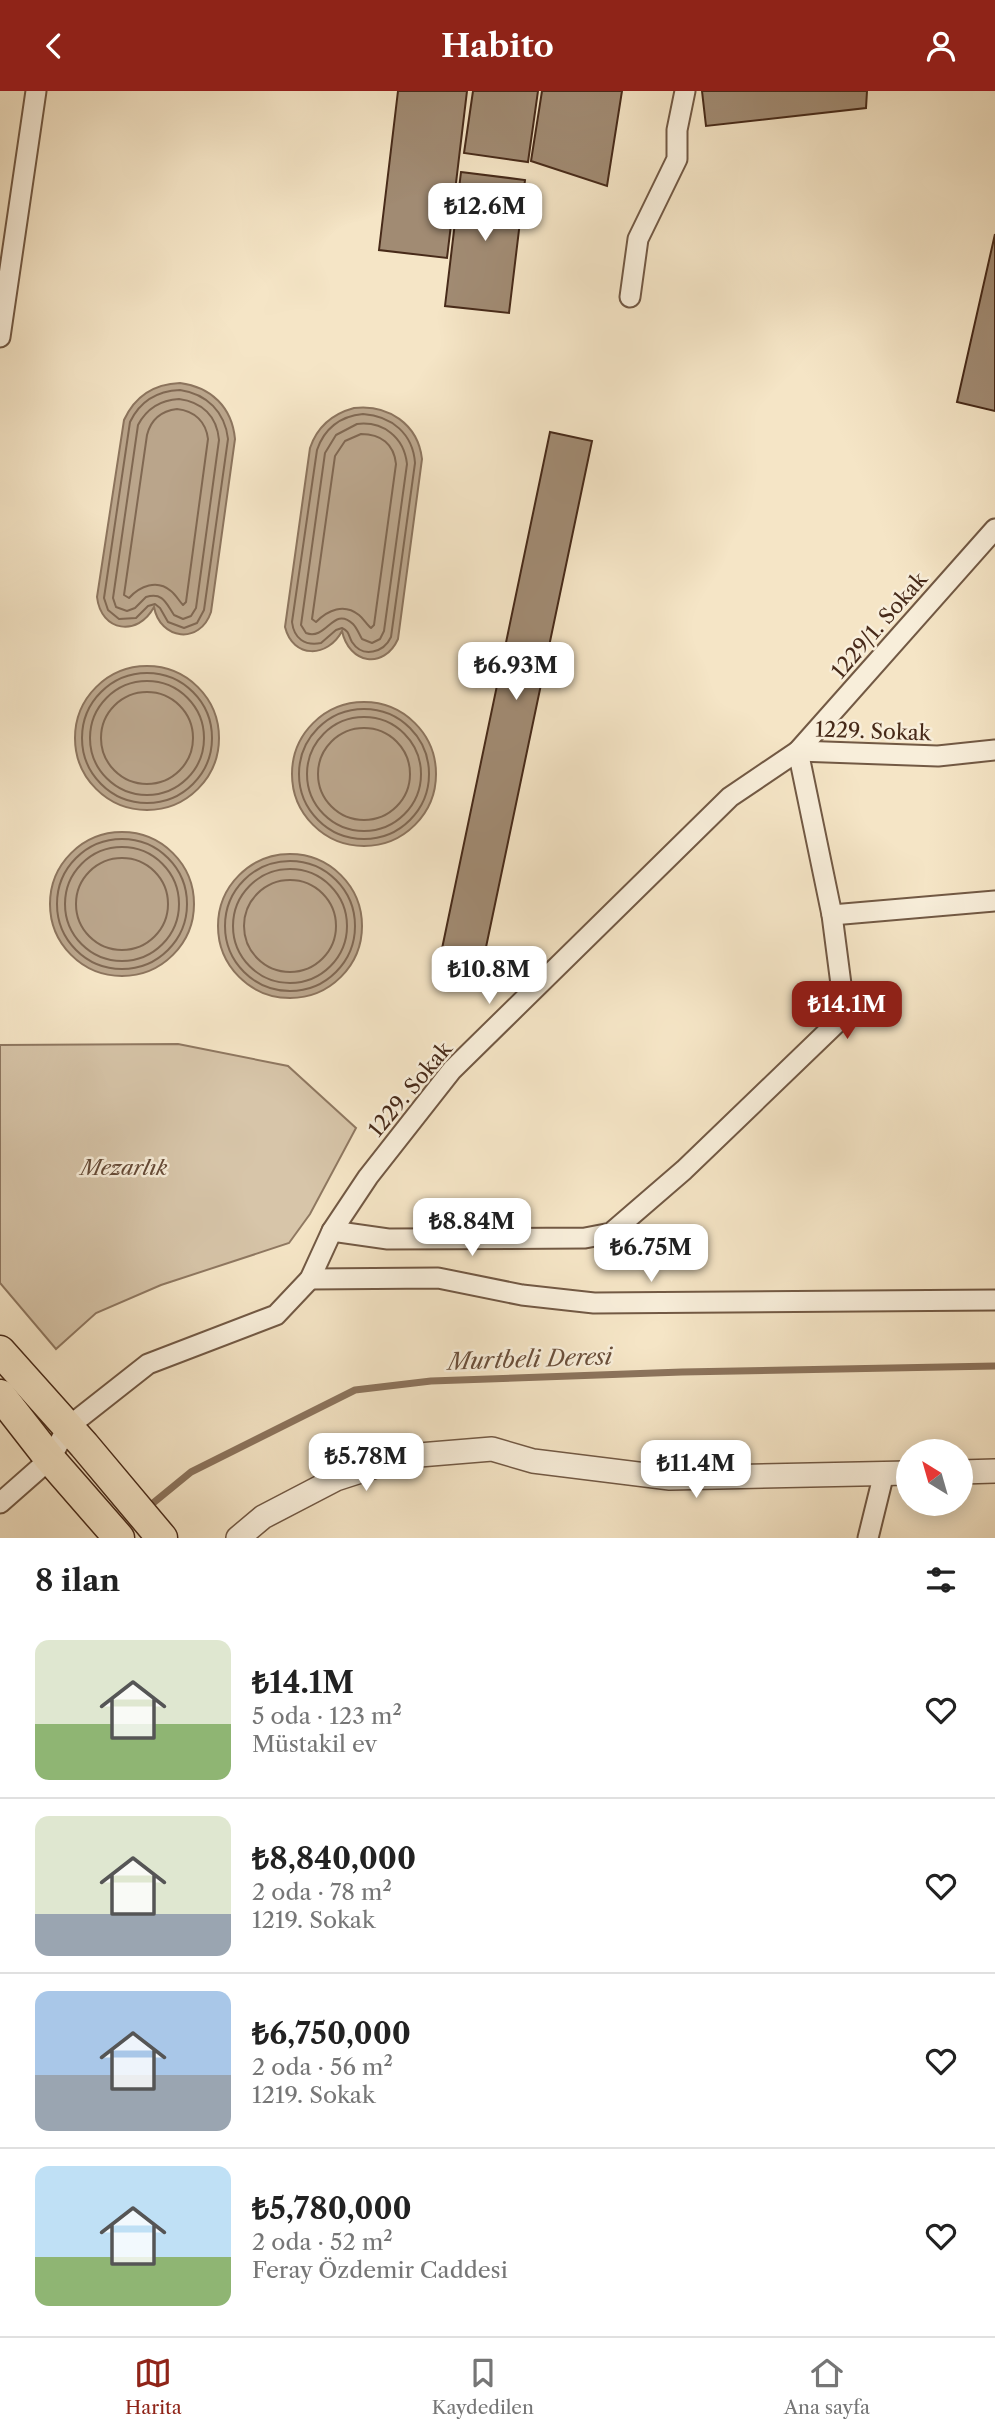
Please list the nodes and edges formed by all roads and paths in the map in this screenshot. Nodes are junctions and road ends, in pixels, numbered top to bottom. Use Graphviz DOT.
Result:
graph roads {
  1 [pos="36,91"];
  2 [pos="685,91"];
  3 [pos="630,297"];
  4 [pos="0,337"];
  5 [pos="995,529"];
  6 [pos="995,750"];
  7 [pos="798,751"];
  8 [pos="995,901"];
  9 [pos="832,915"];
  10 [pos="332,1231"];
  11 [pos="310,1279"];
  12 [pos="995,1300"];
  13 [pos="0,1351"];
  14 [pos="0,1395"];
  15 [pos="76,1436"];
  16 [pos="54,1463"];
  17 [pos="995,1471"];
  18 [pos="973,1472"];
  19 [pos="884,1473"];
  20 [pos="896,1473"];
  21 [pos="0,1503"];
  22 [pos="119,1538"];
  23 [pos="162,1538"];
  24 [pos="238,1538"];
  25 [pos="868,1538"];
  1 -- 4 [label="street"];
  2 -- 3 [label="street"];
  5 -- 7 [label="street, 1229/1. Sokak"];
  6 -- 7 [label="street, 1229. Sokak"];
  7 -- 9 [label="street"];
  7 -- 10 [label="street, 1229. Sokak"];
  8 -- 9 [label="street"];
  9 -- 10 [label="street"];
  10 -- 11 [label="street, 1229. Sokak"];
  11 -- 12 [label="street"];
  11 -- 15 [label="street, 1229. Sokak"];
  13 -- 15 [label="main road"];
  14 -- 16 [label="main road"];
  15 -- 16 [label="street"];
  15 -- 23 [label="main road"];
  16 -- 21 [label="street"];
  16 -- 22 [label="main road"];
  17 -- 18 [label="street"];
  19 -- 20 [label="street"];
  19 -- 24 [label="street"];
  19 -- 25 [label="street"];
}
